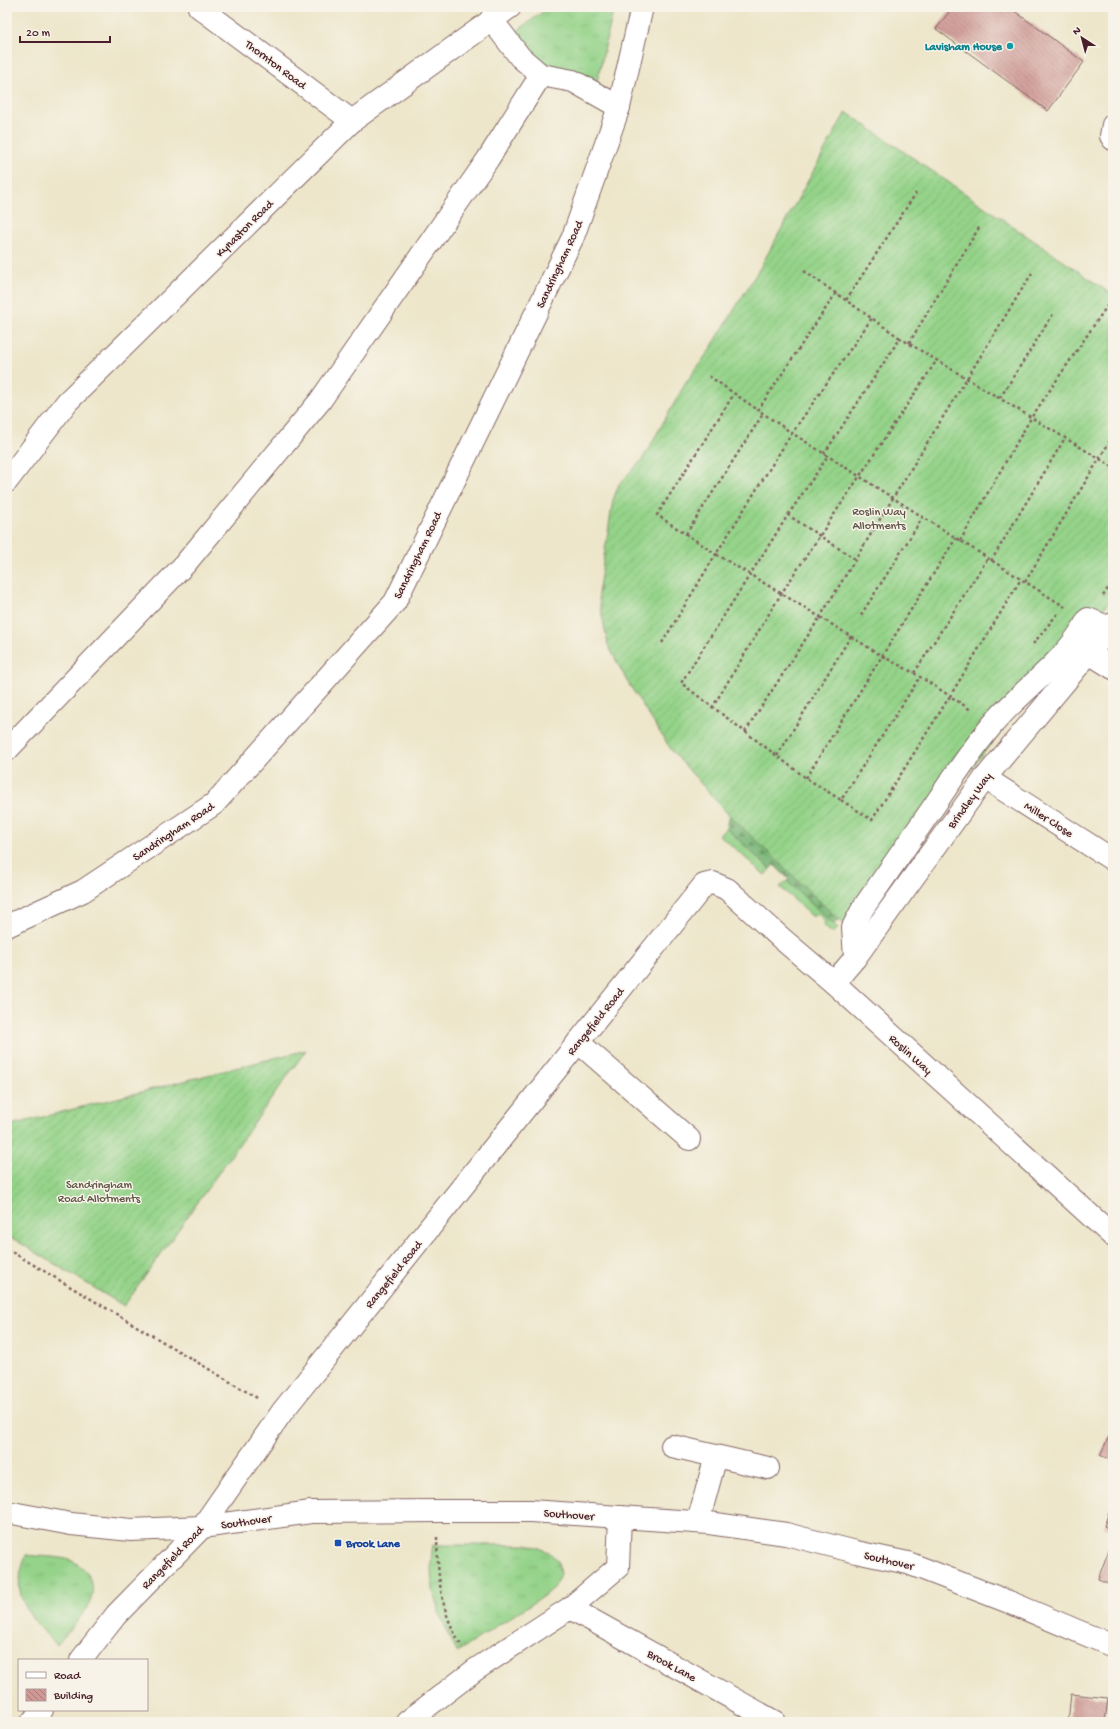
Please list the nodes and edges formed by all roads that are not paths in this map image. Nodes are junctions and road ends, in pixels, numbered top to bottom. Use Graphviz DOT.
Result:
graph roads {
  1 [pos="199,7"];
  2 [pos="510,7"];
  3 [pos="642,7"];
  4 [pos="492,19"];
  5 [pos="541,75"];
  6 [pos="619,108"];
  7 [pos="352,121"];
  8 [pos="1113,125"];
  9 [pos="1113,139"];
  10 [pos="7,481"];
  11 [pos="1111,626"];
  12 [pos="1089,653"];
  13 [pos="1113,668"];
  14 [pos="7,750"];
  15 [pos="985,778"];
  16 [pos="1113,860"];
  17 [pos="704,885"];
  18 [pos="7,926"];
  19 [pos="855,958"];
  20 [pos="834,983"];
  21 [pos="578,1042"];
  22 [pos="689,1139"];
  23 [pos="1113,1236"];
  24 [pos="672,1446"];
  25 [pos="716,1456"];
  26 [pos="768,1468"];
  27 [pos="7,1512"];
  28 [pos="620,1517"];
  29 [pos="698,1522"];
  30 [pos="202,1527"];
  31 [pos="570,1608"];
  32 [pos="1113,1646"];
  33 [pos="82,1659"];
  34 [pos="41,1711"];
  35 [pos="32,1722"];
  36 [pos="407,1722"];
  37 [pos="775,1722"];
  1 -- 7 [label="street, Thornton Road"];
  2 -- 4 [label="street, Kynaston Road"];
  3 -- 6 [label="street, Sandringham Road"];
  4 -- 5 [label="street"];
  4 -- 7 [label="street, Kynaston Road"];
  5 -- 6 [label="street"];
  5 -- 14 [label="street"];
  6 -- 18 [label="street, Sandringham Road"];
  7 -- 10 [label="street, Kynaston Road"];
  8 -- 9 [label="street"];
  11 -- 12 [label="street, Brindley Way"];
  11 -- 19 [label="street"];
  12 -- 13 [label="street"];
  12 -- 15 [label="street, Brindley Way"];
  15 -- 16 [label="street, Miller Close"];
  15 -- 19 [label="street, Brindley Way"];
  17 -- 20 [label="street, Roslin Way"];
  17 -- 21 [label="street, Rangefield Road"];
  19 -- 20 [label="street, Brindley Way"];
  20 -- 23 [label="street, Roslin Way"];
  21 -- 22 [label="street"];
  21 -- 30 [label="street, Rangefield Road"];
  24 -- 25 [label="street"];
  25 -- 26 [label="street"];
  25 -- 29 [label="street"];
  27 -- 30 [label="street, Southover"];
  28 -- 29 [label="street, Southover"];
  28 -- 30 [label="street, Southover"];
  28 -- 31 [label="street"];
  29 -- 32 [label="street, Southover"];
  30 -- 33 [label="street, Rangefield Road"];
  31 -- 36 [label="street"];
  31 -- 37 [label="street, Brook Lane"];
  34 -- 35 [label="street"];
}
